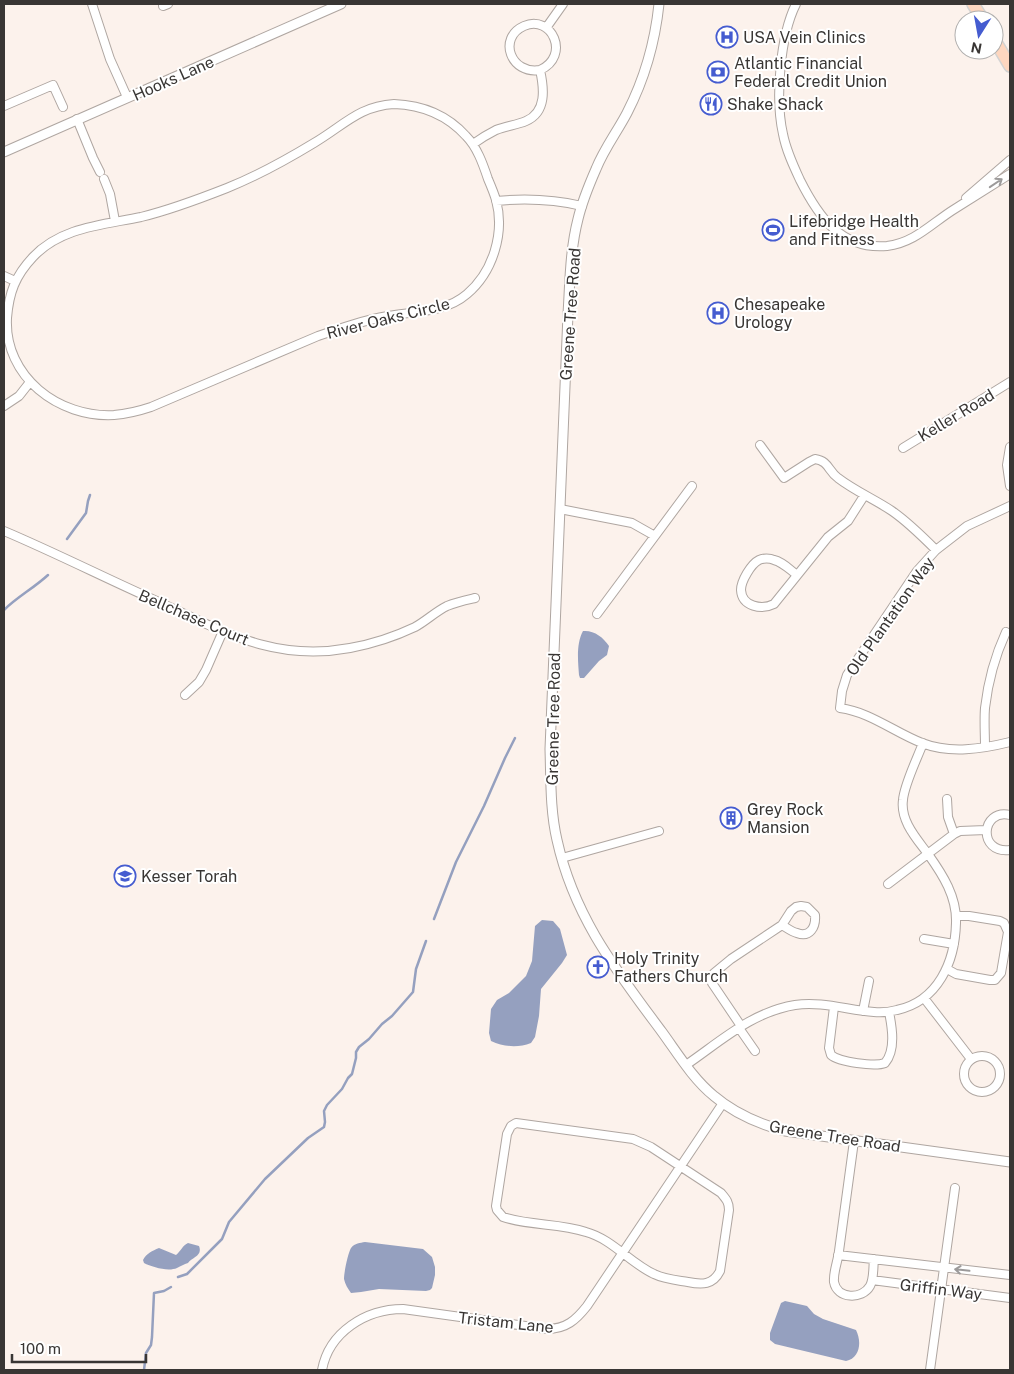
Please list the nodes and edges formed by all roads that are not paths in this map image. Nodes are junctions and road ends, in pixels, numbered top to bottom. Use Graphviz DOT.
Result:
graph roads {
  1 [pos="92,4"];
  2 [pos="163,4"];
  3 [pos="168,4"];
  4 [pos="341,4"];
  5 [pos="563,4"];
  6 [pos="659,4"];
  7 [pos="796,4"];
  8 [pos="546,28"];
  9 [pos="540,70"];
  10 [pos="127,98"];
  11 [pos="4,106"];
  12 [pos="63,107"];
  13 [pos="77,119"];
  14 [pos="473,144"];
  15 [pos="4,152"];
  16 [pos="1010,160"];
  17 [pos="1010,174"];
  18 [pos="496,201"];
  19 [pos="582,206"];
  20 [pos="952,211"];
  21 [pos="115,221"];
  22 [pos="4,276"];
  23 [pos="15,281"];
  24 [pos="30,382"];
  25 [pos="1010,382"];
  26 [pos="4,406"];
  27 [pos="760,444"];
  28 [pos="1010,447"];
  29 [pos="903,448"];
  30 [pos="692,486"];
  31 [pos="1010,486"];
  32 [pos="864,496"];
  33 [pos="1010,506"];
  34 [pos="560,509"];
  35 [pos="4,531"];
  36 [pos="655,536"];
  37 [pos="936,550"];
  38 [pos="797,575"];
  39 [pos="476,598"];
  40 [pos="597,614"];
  41 [pos="223,631"];
  42 [pos="1006,632"];
  43 [pos="185,695"];
  44 [pos="1010,742"];
  45 [pos="923,743"];
  46 [pos="985,747"];
  47 [pos="947,799"];
  48 [pos="1010,815"];
  49 [pos="986,830"];
  50 [pos="659,831"];
  51 [pos="954,834"];
  52 [pos="1010,850"];
  53 [pos="928,854"];
  54 [pos="562,858"];
  55 [pos="888,884"];
  56 [pos="956,916"];
  57 [pos="782,925"];
  58 [pos="924,939"];
  59 [pos="954,944"];
  60 [pos="947,969"];
  61 [pos="869,981"];
  62 [pos="924,998"];
  63 [pos="834,1007"];
  64 [pos="863,1011"];
  65 [pos="889,1012"];
  66 [pos="740,1027"];
  67 [pos="755,1051"];
  68 [pos="971,1059"];
  69 [pos="686,1065"];
  70 [pos="723,1103"];
  71 [pos="854,1140"];
  72 [pos="1010,1162"];
  73 [pos="681,1166"];
  74 [pos="955,1188"];
  75 [pos="622,1253"];
  76 [pos="838,1255"];
  77 [pos="874,1260"];
  78 [pos="944,1268"];
  79 [pos="1010,1276"];
  80 [pos="872,1280"];
  81 [pos="941,1289"];
  82 [pos="1010,1298"];
  83 [pos="322,1370"];
  84 [pos="930,1370"];
  1 -- 10 [label="street"];
  2 -- 3 [label="street"];
  4 -- 10 [label="street, Hooks Lane"];
  5 -- 8 [label="street"];
  6 -- 19 [label="street, Greene Tree Road"];
  7 -- 20 [label="street"];
  8 -- 9 [label="street"];
  8 -- 9 [label="street"];
  9 -- 14 [label="street"];
  10 -- 13 [label="street, Hooks Lane"];
  11 -- 12 [label="street"];
  13 -- 15 [label="street, Hooks Lane"];
  13 -- 21 [label="street"];
  14 -- 18 [label="street, River Oaks Circle"];
  14 -- 21 [label="street, River Oaks Circle"];
  16 -- 20 [label="street"];
  20 -- 17 [label="street, one-way"];
  18 -- 19 [label="street"];
  18 -- 24 [label="street, River Oaks Circle"];
  19 -- 34 [label="street, Greene Tree Road"];
  21 -- 23 [label="street, River Oaks Circle"];
  22 -- 23 [label="street"];
  23 -- 24 [label="street, River Oaks Circle"];
  24 -- 26 [label="street"];
  25 -- 29 [label="street, Keller Road"];
  27 -- 32 [label="street"];
  28 -- 31 [label="street"];
  30 -- 36 [label="street"];
  32 -- 37 [label="street"];
  32 -- 38 [label="street"];
  33 -- 37 [label="street, Old Plantation Way"];
  34 -- 36 [label="street"];
  34 -- 54 [label="street, Greene Tree Road"];
  35 -- 41 [label="street, Bellchase Court"];
  36 -- 40 [label="street"];
  37 -- 45 [label="street, Old Plantation Way"];
  38 -- 38 [label="street"];
  39 -- 41 [label="street, Bellchase Court"];
  41 -- 43 [label="street"];
  42 -- 46 [label="street"];
  44 -- 46 [label="street"];
  45 -- 46 [label="street"];
  45 -- 53 [label="street"];
  47 -- 51 [label="street"];
  48 -- 49 [label="street"];
  49 -- 51 [label="street"];
  49 -- 52 [label="street"];
  50 -- 54 [label="street"];
  51 -- 53 [label="street"];
  53 -- 55 [label="street"];
  53 -- 56 [label="street"];
  54 -- 69 [label="street, Greene Tree Road"];
  56 -- 59 [label="street"];
  56 -- 60 [label="street"];
  57 -- 57 [label="street"];
  57 -- 66 [label="street"];
  58 -- 59 [label="street"];
  59 -- 60 [label="street"];
  60 -- 62 [label="street"];
  61 -- 64 [label="street"];
  62 -- 65 [label="street"];
  62 -- 68 [label="street"];
  63 -- 64 [label="street"];
  63 -- 65 [label="street"];
  63 -- 66 [label="street"];
  64 -- 65 [label="street"];
  66 -- 67 [label="street"];
  66 -- 69 [label="street"];
  68 -- 68 [label="street"];
  69 -- 70 [label="street, Greene Tree Road"];
  70 -- 71 [label="street, Greene Tree Road"];
  70 -- 73 [label="street, Tristam Lane"];
  71 -- 72 [label="street, Greene Tree Road"];
  71 -- 76 [label="street"];
  73 -- 75 [label="street, Tristam Lane"];
  73 -- 75 [label="street"];
  73 -- 75 [label="street"];
  74 -- 78 [label="street"];
  75 -- 83 [label="street, Tristam Lane"];
  76 -- 77 [label="street, Griffin Way"];
  76 -- 80 [label="street"];
  77 -- 78 [label="street, Griffin Way"];
  77 -- 80 [label="street"];
  79 -- 78 [label="street, Griffin Way, one-way"];
  78 -- 81 [label="street"];
  80 -- 81 [label="street, Griffin Way"];
  81 -- 82 [label="street, Griffin Way"];
  81 -- 84 [label="street"];
}
